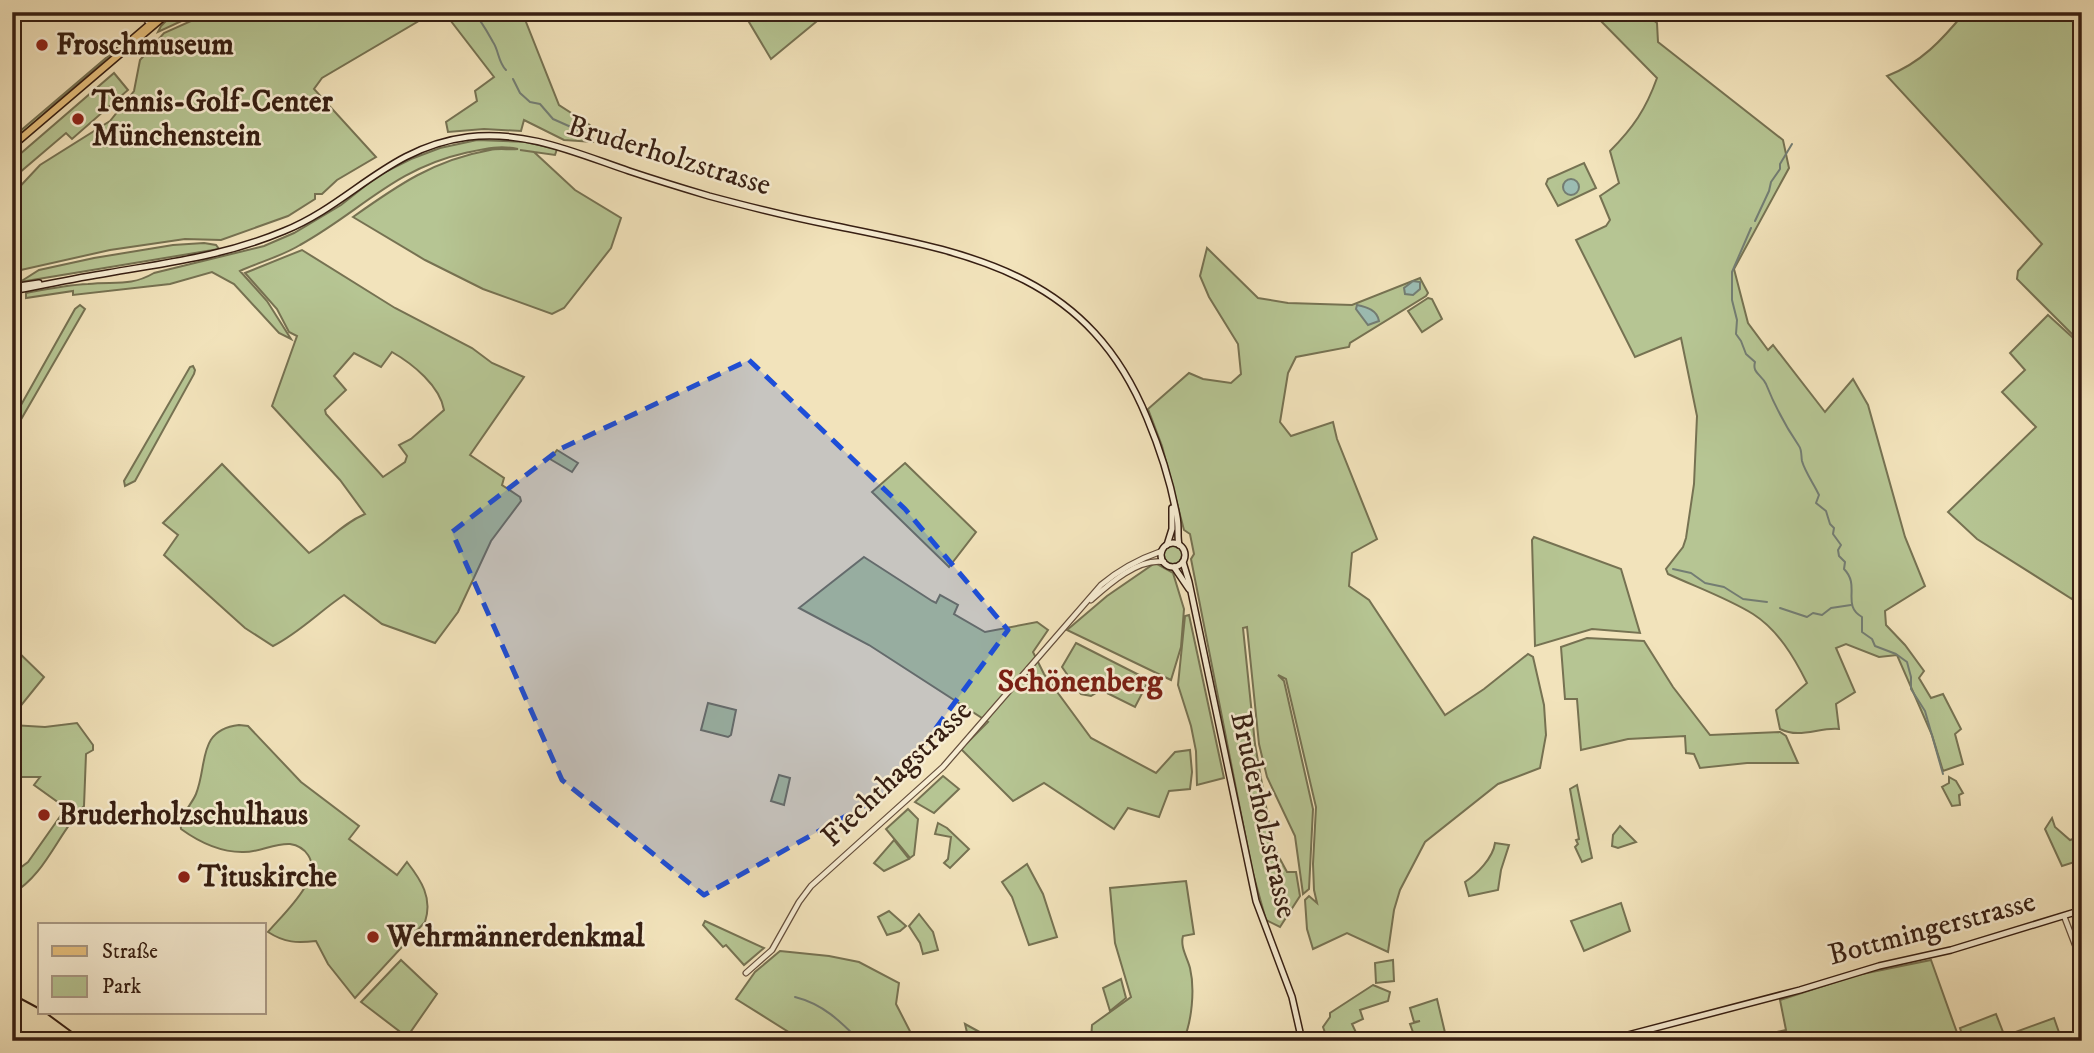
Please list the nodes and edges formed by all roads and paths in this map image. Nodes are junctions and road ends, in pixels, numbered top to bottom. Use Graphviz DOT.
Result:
graph roads {
  1 [pos="139,12"];
  2 [pos="167,12"];
  3 [pos="152,26"];
  4 [pos="12,146"];
  5 [pos="12,289"];
  6 [pos="1172,498"];
  7 [pos="1167,545"];
  8 [pos="1179,545"];
  9 [pos="1162,551"];
  10 [pos="1164,562"];
  11 [pos="1183,562"];
  12 [pos="1174,567"];
  13 [pos="1192,595"];
  14 [pos="1082,608"];
  15 [pos="2082,910"];
  16 [pos="2064,916"];
  17 [pos="2082,963"];
  18 [pos="746,973"];
  19 [pos="1302,1041"];
  20 [pos="1605,1041"];
  1 -- 3 [label="street"];
  2 -- 3 [label="main road"];
  3 -- 4 [label="main road"];
  5 -- 6 [label="main road, Bruderholzstrasse"];
  6 -- 7 [label="main road, Bruderholzstrasse"];
  6 -- 8 [label="main road, Bruderholzstrasse"];
  7 -- 8 [label="main road"];
  7 -- 9 [label="main road"];
  8 -- 11 [label="main road, Bruderholzstrasse"];
  9 -- 10 [label="main road"];
  9 -- 14 [label="street, Fiechthagstrasse"];
  10 -- 12 [label="main road"];
  10 -- 14 [label="street, Fiechthagstrasse"];
  11 -- 12 [label="main road"];
  11 -- 13 [label="main road, Bruderholzstrasse"];
  12 -- 13 [label="main road, Bruderholzstrasse"];
  13 -- 19 [label="main road, Bruderholzstrasse"];
  14 -- 18 [label="street, Fiechthagstrasse"];
  15 -- 16 [label="main road"];
  16 -- 17 [label="street, Bottmingerstrasse"];
  16 -- 20 [label="main road, Bottmingerstrasse"];
}
